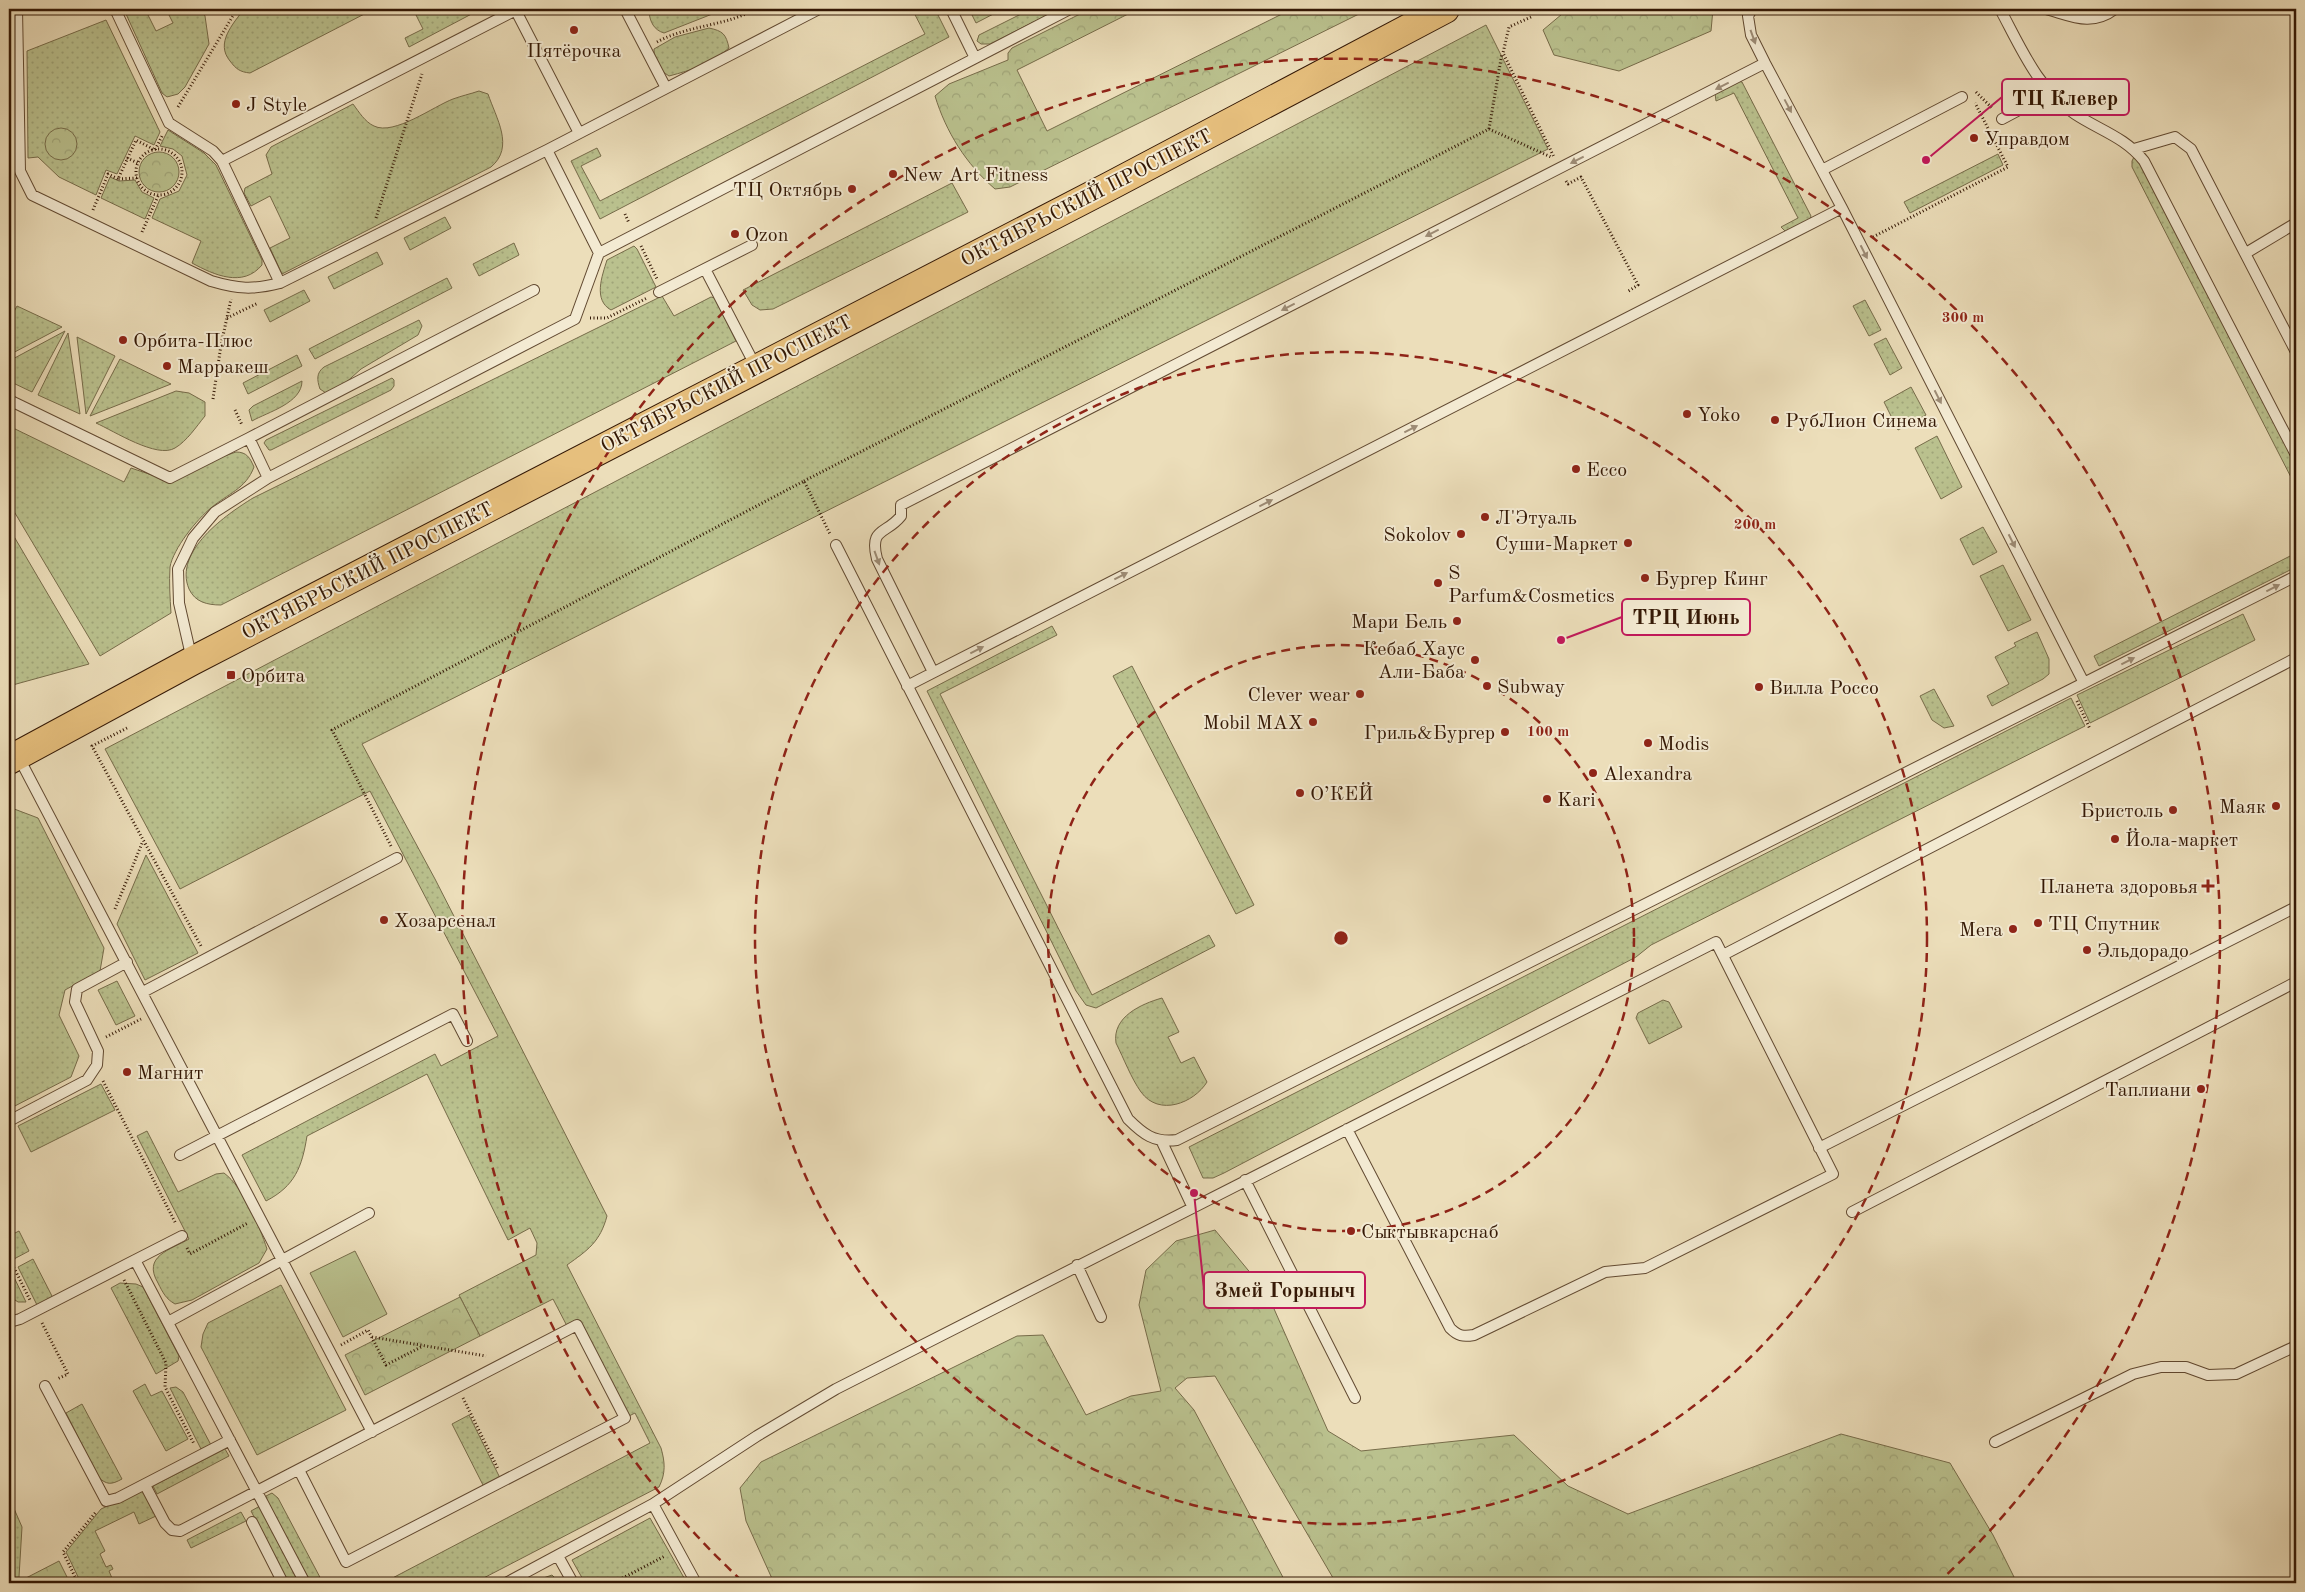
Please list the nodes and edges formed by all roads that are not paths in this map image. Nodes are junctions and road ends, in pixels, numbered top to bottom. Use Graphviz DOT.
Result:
graph roads {
  1 [pos="17,9"];
  2 [pos="115,9"];
  3 [pos="515,9"];
  4 [pos="626,9"];
  5 [pos="951,9"];
  6 [pos="1070,9"];
  7 [pos="1445,9"];
  8 [pos="1752,9"];
  9 [pos="2000,9"];
  10 [pos="2046,9"];
  11 [pos="2115,9"];
  12 [pos="822,13"];
  13 [pos="975,58"];
  14 [pos="1765,63"];
  15 [pos="666,88"];
  16 [pos="2051,93"];
  17 [pos="1966,95"];
  18 [pos="2002,119"];
  19 [pos="579,133"];
  20 [pos="2134,149"];
  21 [pos="547,150"];
  22 [pos="222,162"];
  23 [pos="1822,170"];
  24 [pos="1842,208"];
  25 [pos="2296,223"];
  26 [pos="752,245"];
  27 [pos="599,253"];
  28 [pos="2246,253"];
  29 [pos="705,269"];
  30 [pos="280,283"];
  31 [pos="534,290"];
  32 [pos="661,291"];
  33 [pos="2296,352"];
  34 [pos="756,367"];
  35 [pos="9,400"];
  36 [pos="249,438"];
  37 [pos="2296,455"];
  38 [pos="268,478"];
  39 [pos="836,545"];
  40 [pos="2296,576"];
  41 [pos="2296,658"];
  42 [pos="192,661"];
  43 [pos="933,672"];
  44 [pos="2084,683"];
  45 [pos="907,686"];
  46 [pos="13,757"];
  47 [pos="397,858"];
  48 [pos="2296,907"];
  49 [pos="1723,955"];
  50 [pos="127,962"];
  51 [pos="2296,982"];
  52 [pos="143,992"];
  53 [pos="467,1041"];
  54 [pos="9,1121"];
  55 [pos="1347,1129"];
  56 [pos="218,1136"];
  57 [pos="1162,1142"];
  58 [pos="1819,1148"];
  59 [pos="180,1155"];
  60 [pos="1245,1180"];
  61 [pos="1192,1206"];
  62 [pos="1852,1212"];
  63 [pos="369,1213"];
  64 [pos="182,1236"];
  65 [pos="282,1259"];
  66 [pos="135,1260"];
  67 [pos="1077,1265"];
  68 [pos="9,1317"];
  69 [pos="1101,1317"];
  70 [pos="168,1322"];
  71 [pos="2296,1346"];
  72 [pos="45,1386"];
  73 [pos="1355,1398"];
  74 [pos="372,1432"];
  75 [pos="230,1440"];
  76 [pos="1995,1442"];
  77 [pos="299,1470"];
  78 [pos="145,1484"];
  79 [pos="257,1492"];
  80 [pos="653,1504"];
  81 [pos="252,1522"];
  82 [pos="558,1556"];
  83 [pos="283,1583"];
  84 [pos="305,1583"];
  85 [pos="506,1583"];
  86 [pos="573,1583"];
  87 [pos="696,1583"];
  1 -- 30 [label="lane"];
  2 -- 22 [label="lane"];
  3 -- 19 [label="lane"];
  3 -- 22 [label="lane"];
  4 -- 15 [label="lane"];
  5 -- 13 [label="lane"];
  6 -- 13 [label="lane"];
  7 -- 34 [label="main road, ОКТЯБРЬСКИЙ ПРОСПЕКТ"];
  8 -- 14 [label="lane, one-way"];
  9 -- 16 [label="lane"];
  10 -- 11 [label="lane"];
  12 -- 15 [label="lane"];
  13 -- 27 [label="lane"];
  14 -- 23 [label="lane, one-way"];
  14 -- 43 [label="lane, one-way"];
  15 -- 19 [label="lane"];
  16 -- 18 [label="lane"];
  16 -- 20 [label="lane"];
  17 -- 23 [label="lane"];
  19 -- 21 [label="lane"];
  20 -- 28 [label="lane"];
  20 -- 37 [label="lane"];
  21 -- 27 [label="lane"];
  21 -- 30 [label="lane"];
  22 -- 30 [label="lane"];
  23 -- 24 [label="lane"];
  43 -- 24 [label="lane, one-way"];
  24 -- 44 [label="lane, one-way"];
  25 -- 28 [label="lane"];
  26 -- 29 [label="lane"];
  27 -- 38 [label="lane"];
  28 -- 33 [label="lane"];
  29 -- 32 [label="lane"];
  29 -- 34 [label="lane"];
  31 -- 36 [label="lane"];
  34 -- 42 [label="main road, ОКТЯБРЬСКИЙ ПРОСПЕКТ"];
  35 -- 36 [label="lane"];
  36 -- 38 [label="lane"];
  38 -- 42 [label="lane"];
  39 -- 45 [label="lane"];
  44 -- 40 [label="lane, one-way"];
  41 -- 49 [label="lane"];
  42 -- 46 [label="main road, ОКТЯБРЬСКИЙ ПРОСПЕКТ"];
  43 -- 45 [label="lane"];
  44 -- 57 [label="lane"];
  45 -- 57 [label="lane"];
  46 -- 50 [label="lane"];
  47 -- 52 [label="lane"];
  48 -- 58 [label="lane"];
  49 -- 55 [label="lane"];
  49 -- 58 [label="lane"];
  50 -- 52 [label="lane"];
  50 -- 54 [label="lane"];
  51 -- 62 [label="lane"];
  52 -- 56 [label="lane"];
  53 -- 56 [label="lane"];
  55 -- 58 [label="lane"];
  55 -- 60 [label="lane"];
  56 -- 59 [label="lane"];
  56 -- 65 [label="lane"];
  57 -- 61 [label="lane"];
  60 -- 61 [label="lane"];
  60 -- 73 [label="lane"];
  61 -- 67 [label="lane"];
  63 -- 65 [label="lane"];
  64 -- 66 [label="lane"];
  65 -- 70 [label="lane"];
  65 -- 74 [label="lane"];
  66 -- 68 [label="lane"];
  66 -- 70 [label="lane"];
  67 -- 69 [label="lane"];
  67 -- 80 [label="lane"];
  70 -- 75 [label="lane"];
  71 -- 76 [label="lane"];
  72 -- 78 [label="lane"];
  74 -- 77 [label="lane"];
  74 -- 77 [label="lane"];
  75 -- 78 [label="lane"];
  75 -- 79 [label="lane"];
  77 -- 79 [label="lane"];
  78 -- 79 [label="lane"];
  79 -- 84 [label="lane"];
  80 -- 82 [label="lane"];
  80 -- 87 [label="lane"];
  81 -- 83 [label="lane"];
  82 -- 85 [label="lane"];
  82 -- 86 [label="lane"];
}
